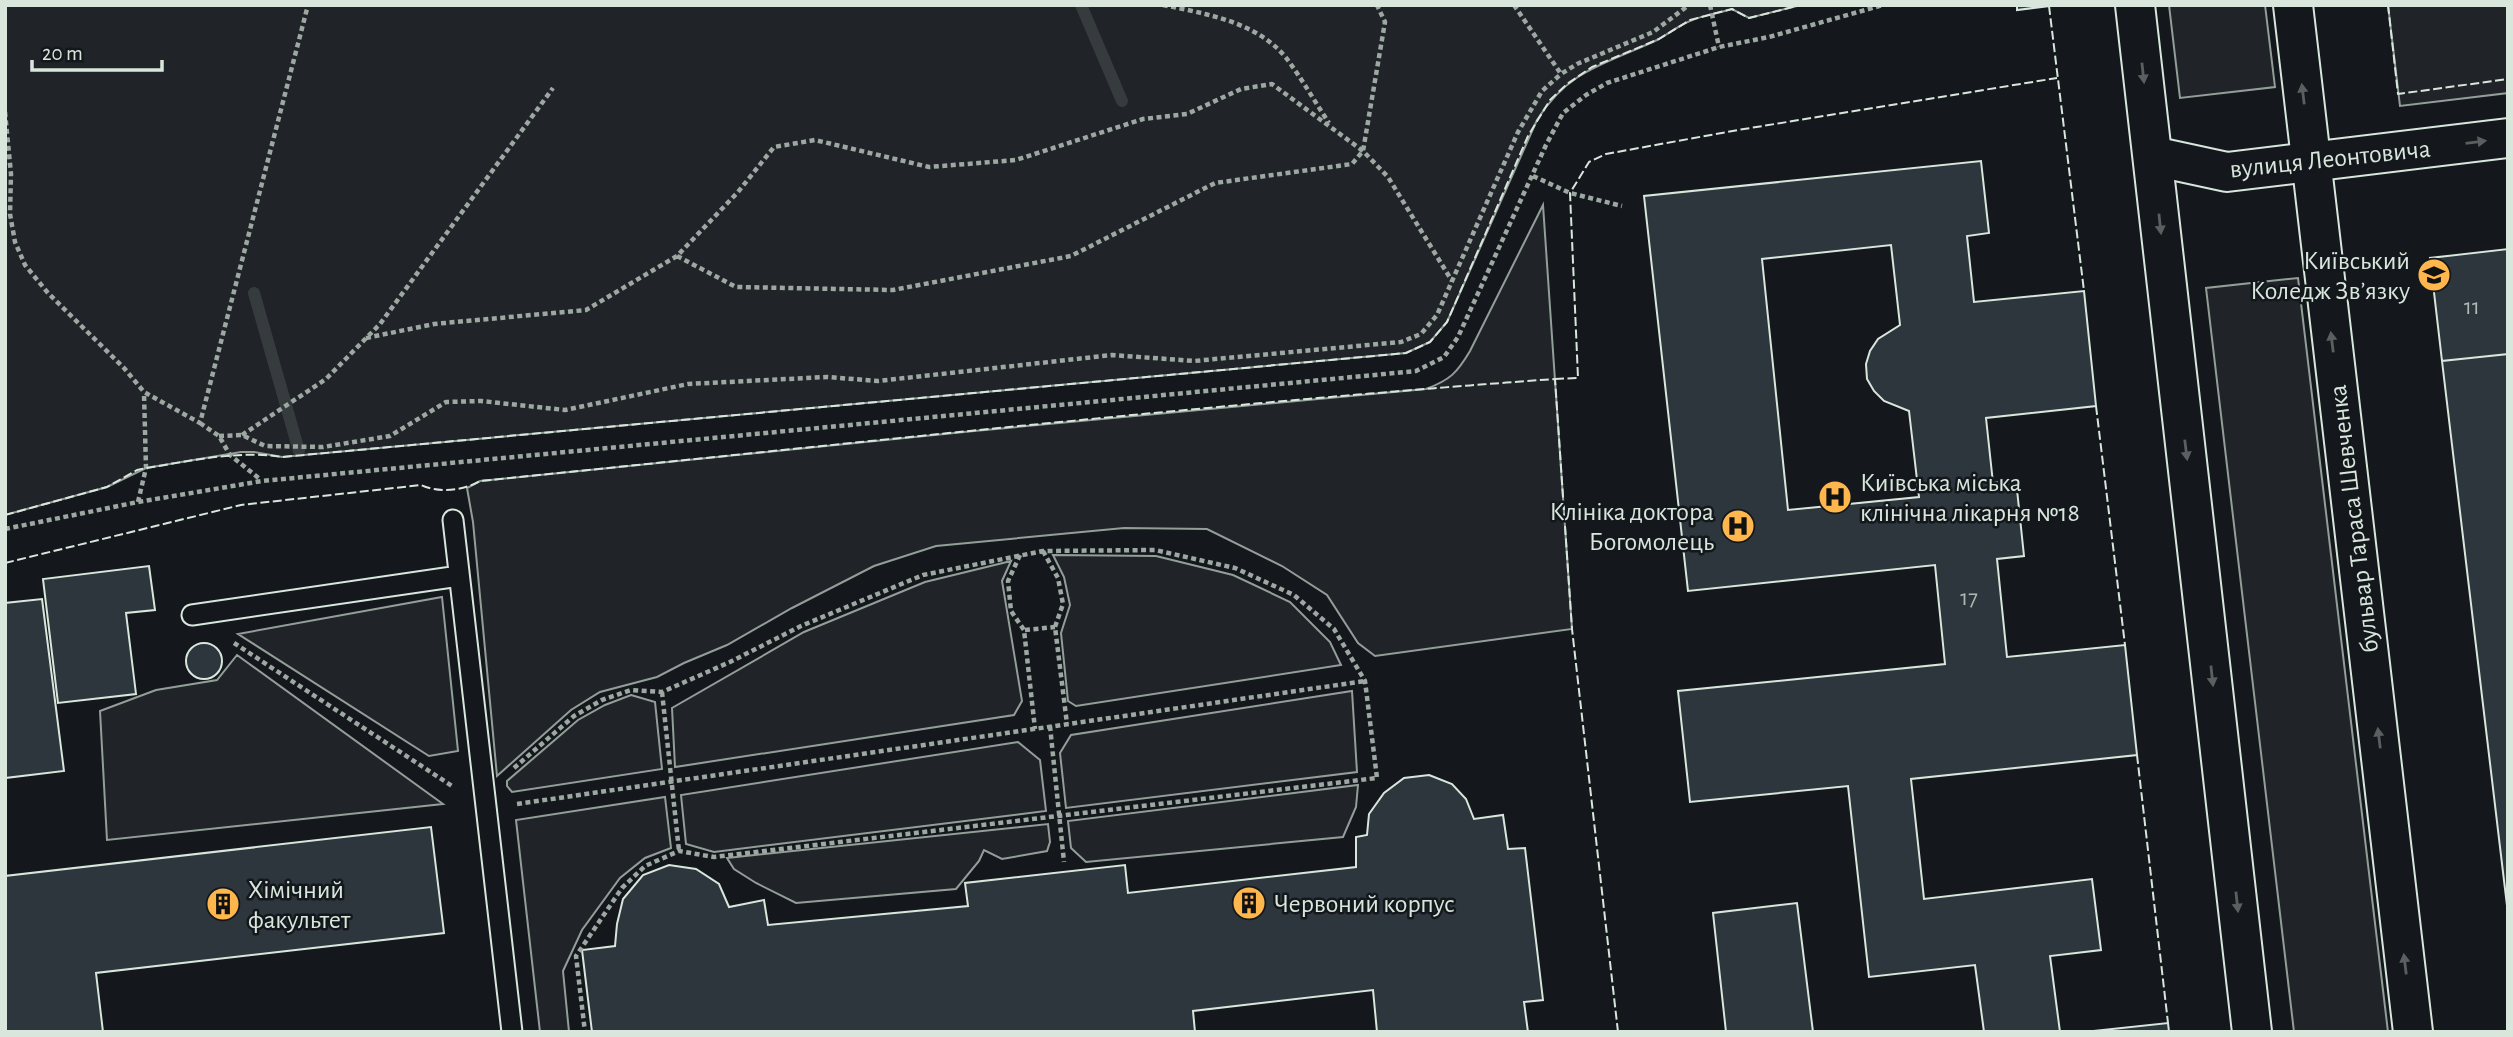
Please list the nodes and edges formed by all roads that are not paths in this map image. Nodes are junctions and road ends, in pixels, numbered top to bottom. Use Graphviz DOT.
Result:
graph roads {
  1 [pos="2135,5"];
  2 [pos="2293,5"];
  3 [pos="2508,138"];
  4 [pos="2152,156"];
  5 [pos="2311,161"];
  6 [pos="453,520"];
  7 [pos="459,576"];
  8 [pos="192,615"];
  9 [pos="512,1032"];
  10 [pos="2252,1032"];
  11 [pos="2413,1032"];
  1 -- 4 [label="main road, one-way"];
  5 -- 2 [label="main road, бульвар Тараса Шевченка, one-way"];
  5 -- 3 [label="main road, вулиця Леонтовича, one-way"];
  4 -- 5 [label="main road, вулиця Леонтовича"];
  4 -- 10 [label="main road, one-way"];
  11 -- 5 [label="main road, бульвар Тараса Шевченка, one-way"];
  6 -- 7 [label="lane"];
  7 -- 8 [label="lane"];
  7 -- 9 [label="lane"];
}
